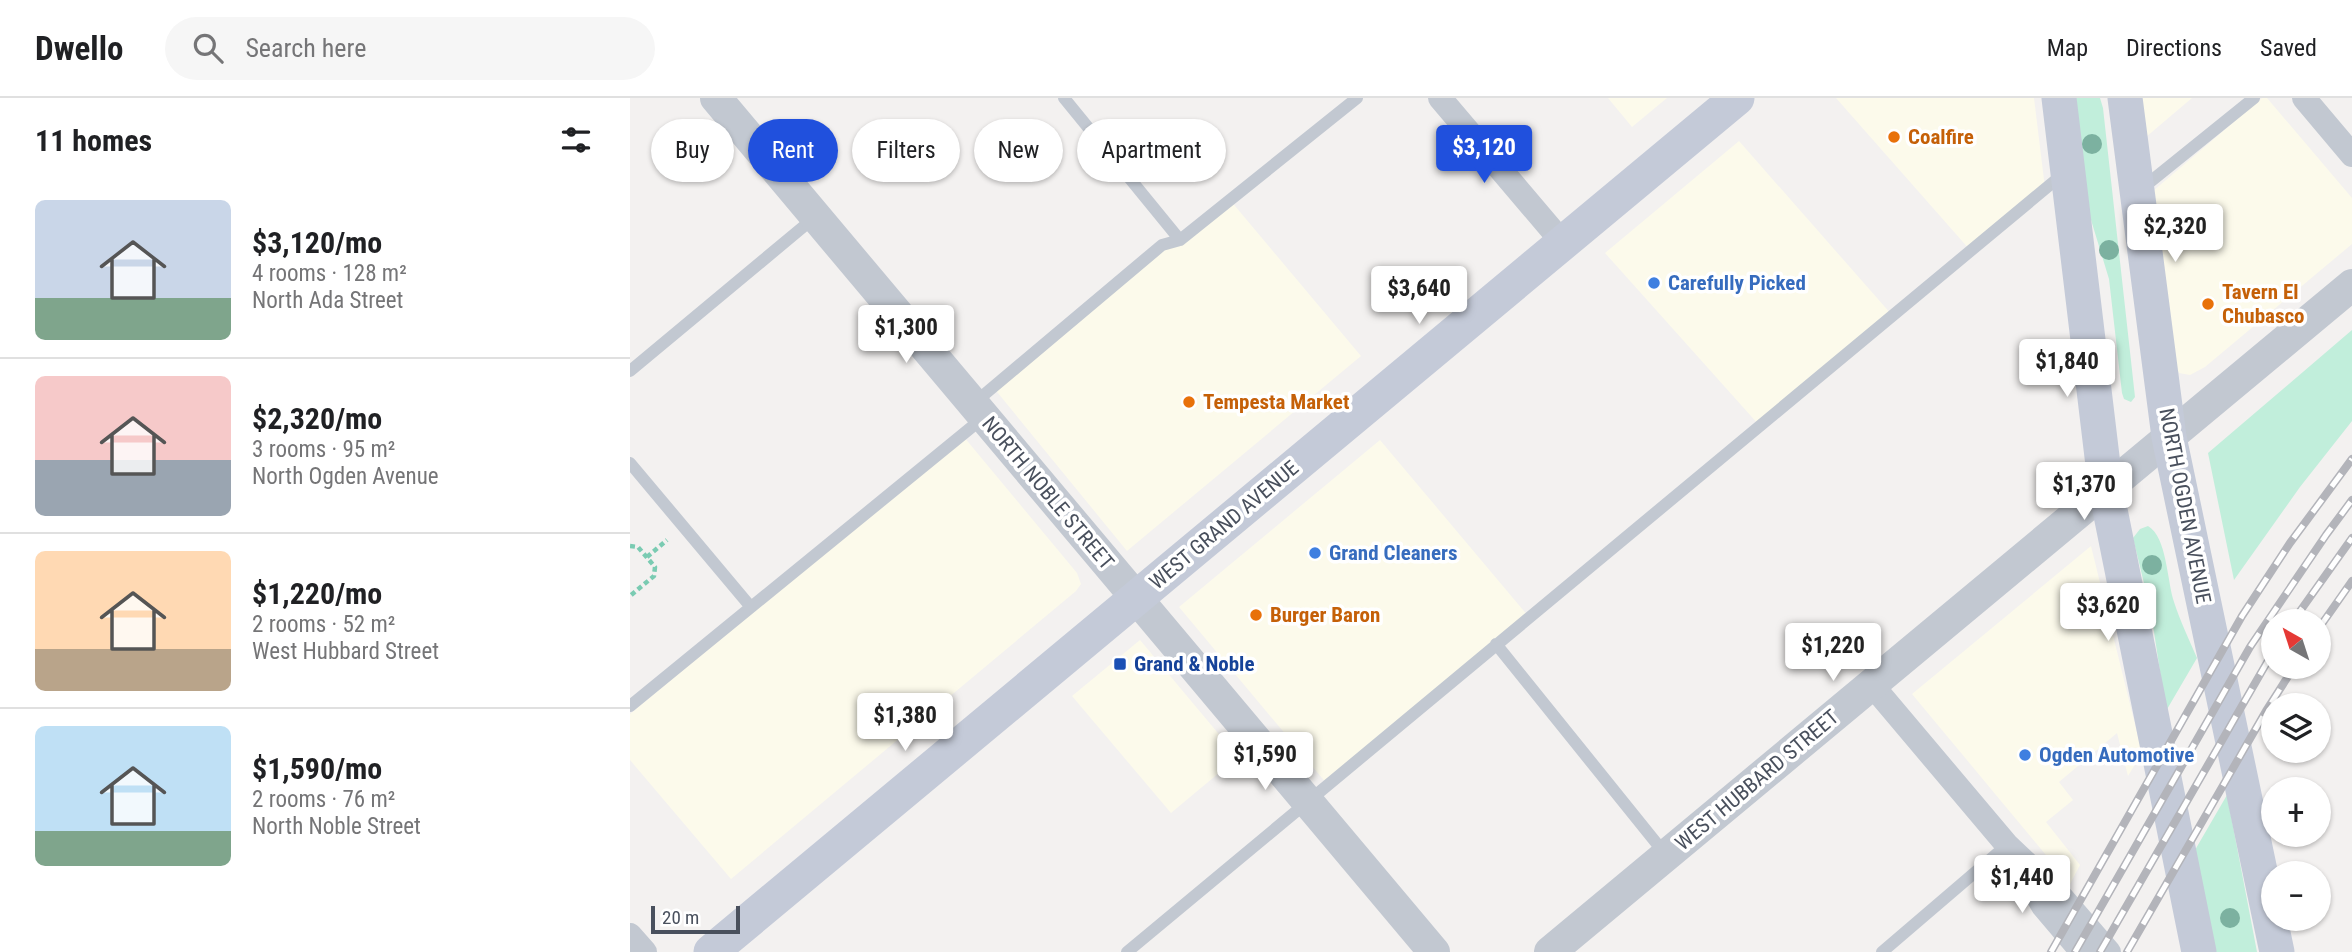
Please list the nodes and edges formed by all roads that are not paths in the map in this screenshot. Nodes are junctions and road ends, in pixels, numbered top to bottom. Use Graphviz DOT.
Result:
graph roads {
  1 [pos="716,98"];
  2 [pos="1064,98"];
  3 [pos="1357,98"];
  4 [pos="1440,98"];
  5 [pos="1737,98"];
  6 [pos="2059,98"];
  7 [pos="2125,98"];
  8 [pos="2254,98"];
  9 [pos="2304,98"];
  10 [pos="2352,155"];
  11 [pos="2068,169"];
  12 [pos="2137,193"];
  13 [pos="816,216"];
  14 [pos="1180,240"];
  15 [pos="1563,243"];
  16 [pos="2352,285"];
  17 [pos="630,371"];
  18 [pos="978,410"];
  19 [pos="2169,437"];
  20 [pos="630,463"];
  21 [pos="2106,490"];
  22 [pos="1136,598"];
  23 [pos="750,606"];
  24 [pos="1496,644"];
  25 [pos="1872,685"];
  26 [pos="630,706"];
  27 [pos="1307,801"];
  28 [pos="2007,845"];
  29 [pos="1666,856"];
  30 [pos="630,935"];
  31 [pos="645,952"];
  32 [pos="710,952"];
  33 [pos="1127,952"];
  34 [pos="1434,952"];
  35 [pos="1550,952"];
  36 [pos="1882,952"];
  37 [pos="2082,952"];
  38 [pos="2109,952"];
  39 [pos="2199,952"];
  40 [pos="2277,952"];
  1 -- 13 [label="street, NORTH NOBLE STREET"];
  2 -- 14 [label="lane"];
  3 -- 14 [label="lane"];
  4 -- 15 [label="street"];
  5 -- 15 [label="main road, WEST GRAND AVENUE"];
  6 -- 11 [label="main road"];
  7 -- 12 [label="main road, NORTH OGDEN AVENUE"];
  8 -- 12 [label="lane"];
  9 -- 10 [label="street"];
  11 -- 21 [label="main road"];
  11 -- 24 [label="lane"];
  12 -- 19 [label="main road, NORTH OGDEN AVENUE"];
  13 -- 17 [label="lane"];
  13 -- 18 [label="street, NORTH NOBLE STREET"];
  14 -- 18 [label="lane"];
  15 -- 22 [label="main road, WEST GRAND AVENUE"];
  16 -- 19 [label="street, WEST HUBBARD STREET"];
  18 -- 22 [label="street, NORTH NOBLE STREET"];
  18 -- 23 [label="lane"];
  19 -- 21 [label="street, WEST HUBBARD STREET"];
  19 -- 40 [label="main road, NORTH OGDEN AVENUE"];
  20 -- 23 [label="lane"];
  21 -- 25 [label="street, WEST HUBBARD STREET"];
  21 -- 39 [label="main road"];
  22 -- 27 [label="street, NORTH NOBLE STREET"];
  22 -- 32 [label="main road, WEST GRAND AVENUE"];
  23 -- 26 [label="lane"];
  24 -- 27 [label="lane"];
  24 -- 29 [label="lane"];
  25 -- 28 [label="street"];
  25 -- 29 [label="street, WEST HUBBARD STREET"];
  27 -- 33 [label="lane"];
  27 -- 34 [label="street, NORTH NOBLE STREET"];
  28 -- 36 [label="lane"];
  28 -- 37 [label="street"];
  28 -- 38 [label="street"];
  29 -- 35 [label="street, WEST HUBBARD STREET"];
  30 -- 31 [label="street"];
}
